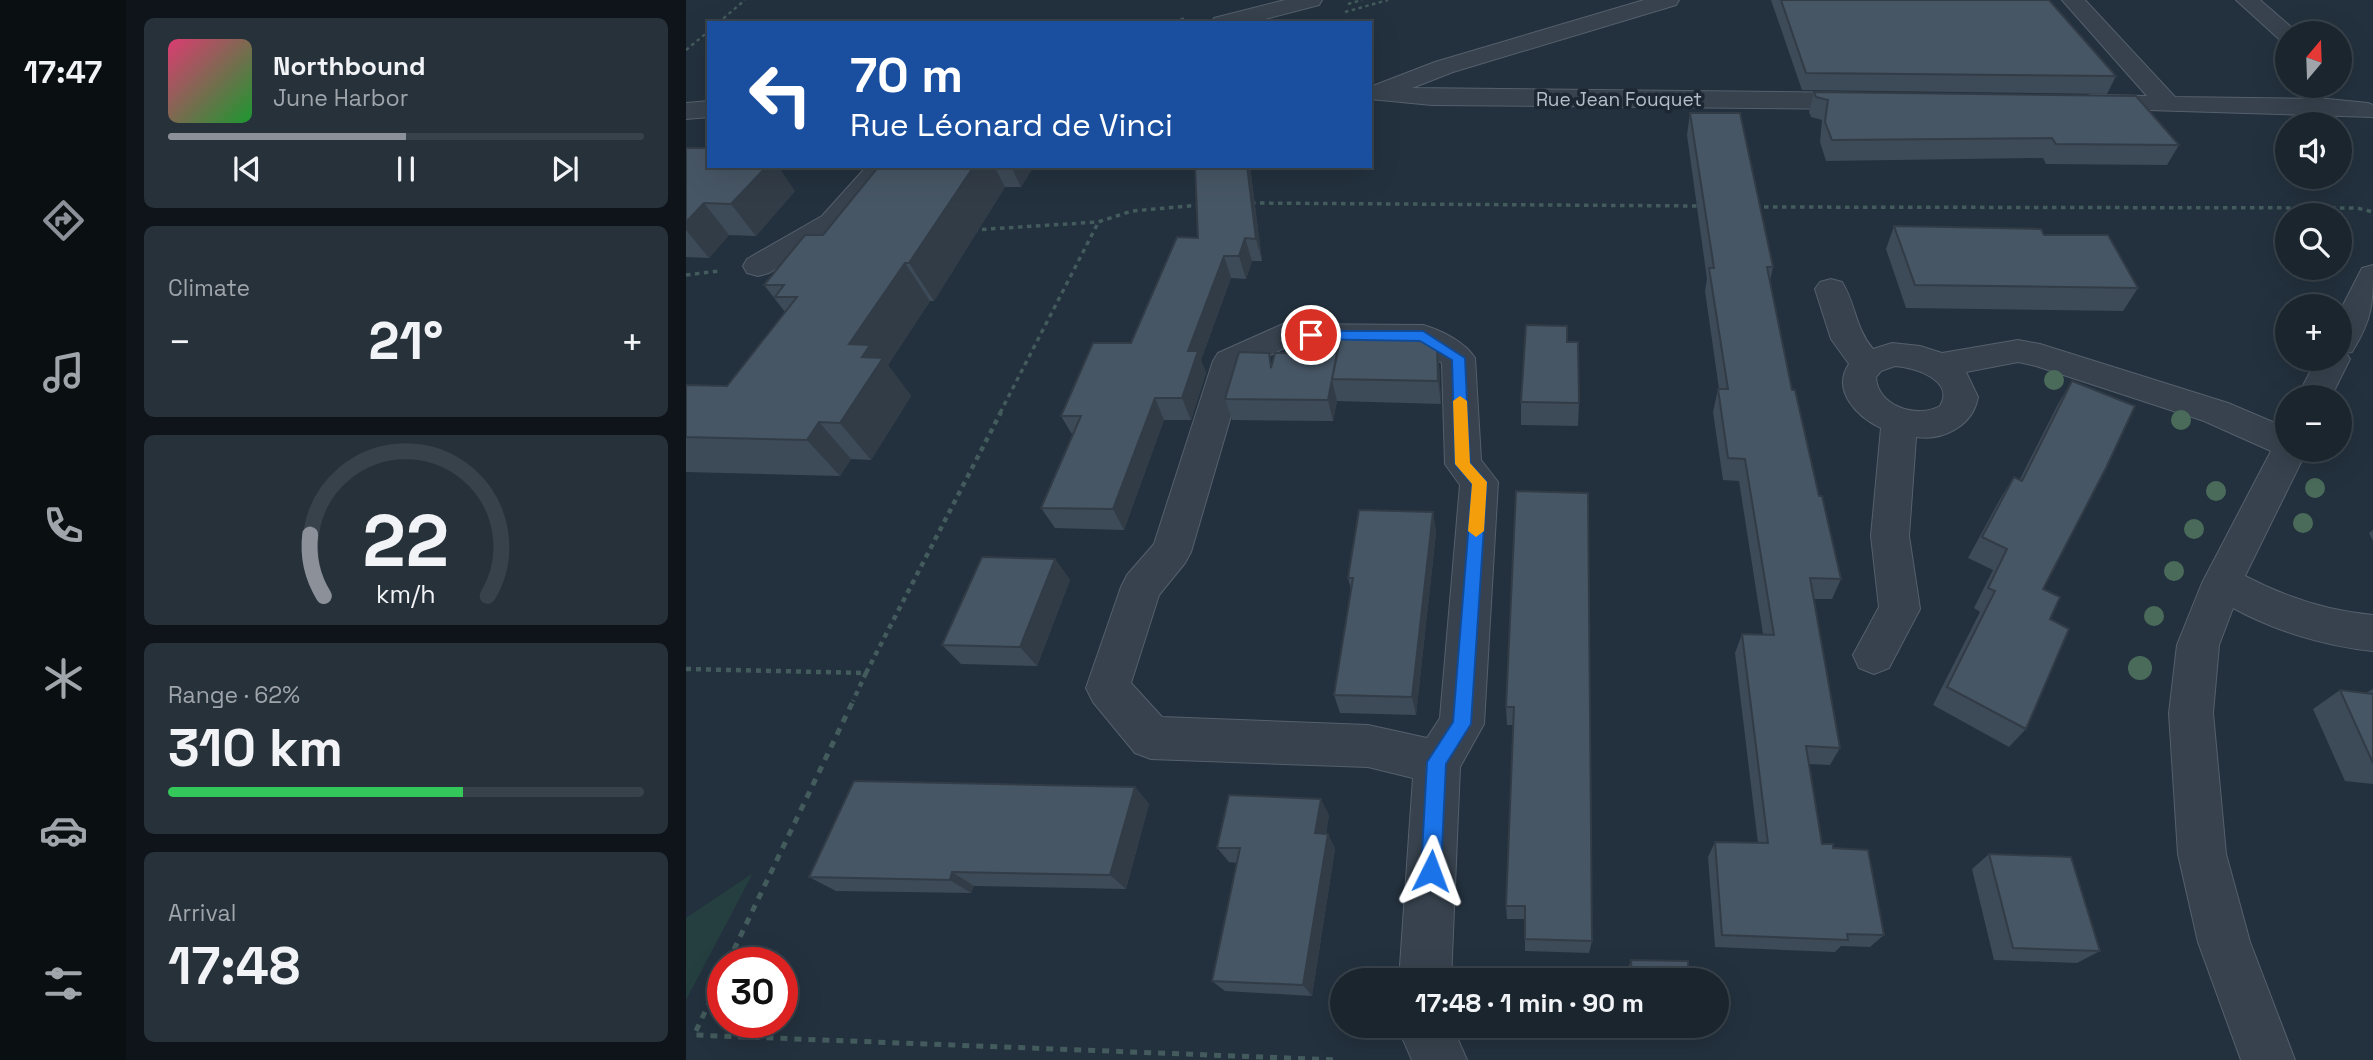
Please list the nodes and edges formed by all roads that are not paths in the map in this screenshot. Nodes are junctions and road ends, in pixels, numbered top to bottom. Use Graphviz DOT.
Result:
graph roads {
  1 [pos="1311,0"];
  2 [pos="1668,0"];
  3 [pos="2073,0"];
  4 [pos="2247,0"];
  5 [pos="1230,21"];
  6 [pos="2275,24"];
  7 [pos="2352,96"];
  8 [pos="1890,101"];
  9 [pos="2071,103"];
  10 [pos="2168,104"];
  11 [pos="707,109"];
  12 [pos="686,111"];
  13 [pos="2370,116"];
  14 [pos="879,168"];
  15 [pos="758,266"];
  16 [pos="2373,275"];
  17 [pos="1831,289"];
  18 [pos="2352,319"];
  19 [pos="1867,363"];
  20 [pos="1938,365"];
  21 [pos="1899,422"];
  22 [pos="2275,438"];
  23 [pos="2283,462"];
  24 [pos="2222,583"];
  25 [pos="2373,633"];
  26 [pos="1874,655"];
  27 [pos="1437,762"];
  28 [pos="1426,968"];
  29 [pos="1430,1038"];
  30 [pos="1440,1060"];
  31 [pos="2268,1060"];
  1 -- 5 [label="street"];
  2 -- 8 [label="street, Rue Jean Fouquet"];
  3 -- 10 [label="street"];
  4 -- 6 [label="street"];
  7 -- 13 [label="street"];
  9 -- 10 [label="street"];
  10 -- 13 [label="street"];
  11 -- 12 [label="street"];
  14 -- 15 [label="street"];
  16 -- 18 [label="street"];
  17 -- 19 [label="street"];
  19 -- 20 [label="street"];
  19 -- 21 [label="street"];
  20 -- 21 [label="street"];
  20 -- 22 [label="street"];
  21 -- 26 [label="street"];
  23 -- 24 [label="street"];
  24 -- 25 [label="street"];
  24 -- 31 [label="street"];
  27 -- 27 [label="street"];
  27 -- 28 [label="street"];
  29 -- 30 [label="street"];
}
